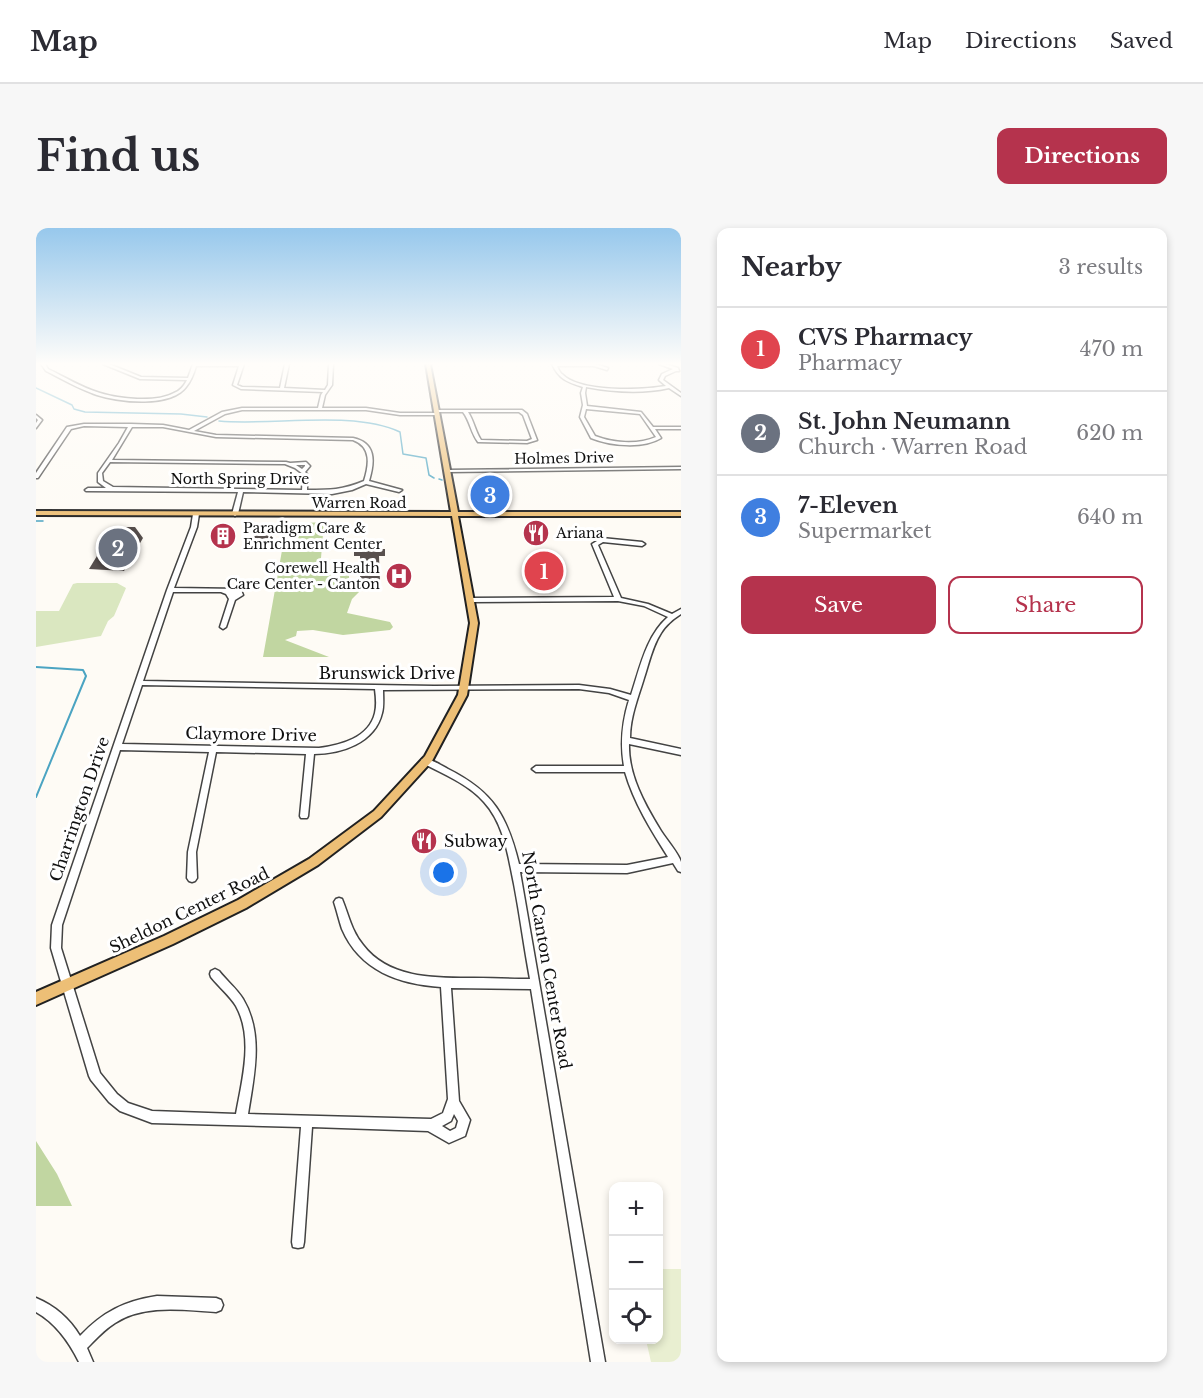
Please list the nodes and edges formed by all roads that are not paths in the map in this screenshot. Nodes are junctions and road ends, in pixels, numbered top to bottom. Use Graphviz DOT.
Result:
graph roads {
  1 [pos="38,417"];
  2 [pos="217,417"];
  3 [pos="438,417"];
  4 [pos="470,417"];
  5 [pos="526,417"];
  6 [pos="582,417"];
  7 [pos="645,417"];
  8 [pos="131,426"];
  9 [pos="36,427"];
  10 [pos="654,428"];
  11 [pos="681,428"];
  12 [pos="190,431"];
  13 [pos="659,436"];
  14 [pos="652,442"];
  15 [pos="109,461"];
  16 [pos="681,468"];
  17 [pos="448,471"];
  18 [pos="36,477"];
  19 [pos="366,482"];
  20 [pos="102,483"];
  21 [pos="112,489"];
  22 [pos="399,490"];
  23 [pos="241,491"];
  24 [pos="304,491"];
  25 [pos="36,513"];
  26 [pos="196,514"];
  27 [pos="235,514"];
  28 [pos="681,514"];
  29 [pos="456,515"];
  30 [pos="642,544"];
  31 [pos="171,590"];
  32 [pos="618,599"];
  33 [pos="471,600"];
  34 [pos="681,610"];
  35 [pos="672,616"];
  36 [pos="223,627"];
  37 [pos="138,683"];
  38 [pos="379,687"];
  39 [pos="465,687"];
  40 [pos="634,699"];
  41 [pos="625,740"];
  42 [pos="117,747"];
  43 [pos="213,749"];
  44 [pos="310,751"];
  45 [pos="681,752"];
  46 [pos="425,761"];
  47 [pos="536,769"];
  48 [pos="628,769"];
  49 [pos="304,816"];
  50 [pos="678,864"];
  51 [pos="515,868"];
  52 [pos="192,878"];
  53 [pos="339,902"];
  54 [pos="214,974"];
  55 [pos="446,982"];
  56 [pos="535,984"];
  57 [pos="68,985"];
  58 [pos="36,999"];
  59 [pos="453,1102"];
  60 [pos="241,1120"];
  61 [pos="307,1122"];
  62 [pos="430,1125"];
  63 [pos="298,1242"];
  64 [pos="36,1305"];
  65 [pos="216,1305"];
  66 [pos="79,1346"];
  67 [pos="86,1362"];
  68 [pos="598,1362"];
  1 -- 9 [label="street"];
  2 -- 12 [label="street"];
  3 -- 17 [label="main road"];
  4 -- 5 [label="street"];
  6 -- 14 [label="street"];
  7 -- 10 [label="street"];
  8 -- 12 [label="street"];
  8 -- 15 [label="street"];
  8 -- 18 [label="street"];
  10 -- 11 [label="street"];
  10 -- 13 [label="street"];
  12 -- 19 [label="street"];
  13 -- 14 [label="street"];
  13 -- 14 [label="street"];
  15 -- 20 [label="street"];
  15 -- 24 [label="street"];
  16 -- 17 [label="street, Holmes Drive"];
  17 -- 29 [label="main road"];
  19 -- 22 [label="street"];
  19 -- 24 [label="street, North Spring Drive"];
  20 -- 21 [label="street, North Spring Drive"];
  20 -- 21 [label="street, North Spring Drive"];
  21 -- 23 [label="street, North Spring Drive"];
  23 -- 24 [label="street, North Spring Drive"];
  23 -- 27 [label="street"];
  25 -- 26 [label="main road, Warren Road"];
  26 -- 27 [label="main road, Warren Road"];
  26 -- 31 [label="street, Charrington Drive"];
  27 -- 29 [label="main road, Warren Road"];
  28 -- 29 [label="main road, Warren Road"];
  29 -- 33 [label="main road"];
  30 -- 32 [label="street"];
  31 -- 36 [label="street"];
  31 -- 37 [label="street, Charrington Drive"];
  32 -- 33 [label="street"];
  32 -- 35 [label="street"];
  33 -- 39 [label="main road"];
  34 -- 35 [label="street"];
  35 -- 40 [label="street"];
  37 -- 38 [label="street, Brunswick Drive"];
  37 -- 42 [label="street, Charrington Drive"];
  38 -- 39 [label="street, Brunswick Drive"];
  38 -- 44 [label="street, Claymore Drive"];
  39 -- 40 [label="street, Brunswick Drive"];
  39 -- 46 [label="main road"];
  40 -- 41 [label="street"];
  41 -- 45 [label="street"];
  41 -- 48 [label="street"];
  42 -- 43 [label="street, Claymore Drive"];
  42 -- 57 [label="street, Charrington Drive"];
  43 -- 44 [label="street, Claymore Drive"];
  43 -- 52 [label="street"];
  44 -- 49 [label="street"];
  46 -- 51 [label="street, North Canton Center Road"];
  46 -- 57 [label="main road, Sheldon Center Road"];
  47 -- 48 [label="street"];
  48 -- 50 [label="street"];
  50 -- 51 [label="street"];
  51 -- 56 [label="street, North Canton Center Road"];
  53 -- 55 [label="street"];
  54 -- 60 [label="street"];
  55 -- 56 [label="street"];
  55 -- 59 [label="street"];
  56 -- 68 [label="street, North Canton Center Road"];
  57 -- 58 [label="main road, Sheldon Center Road"];
  57 -- 60 [label="street, Charrington Drive"];
  59 -- 62 [label="street, Charrington Drive"];
  59 -- 62 [label="street, Charrington Drive"];
  60 -- 61 [label="street, Charrington Drive"];
  61 -- 62 [label="street, Charrington Drive"];
  61 -- 63 [label="street"];
  64 -- 66 [label="street"];
  65 -- 66 [label="street"];
  66 -- 67 [label="street"];
}
